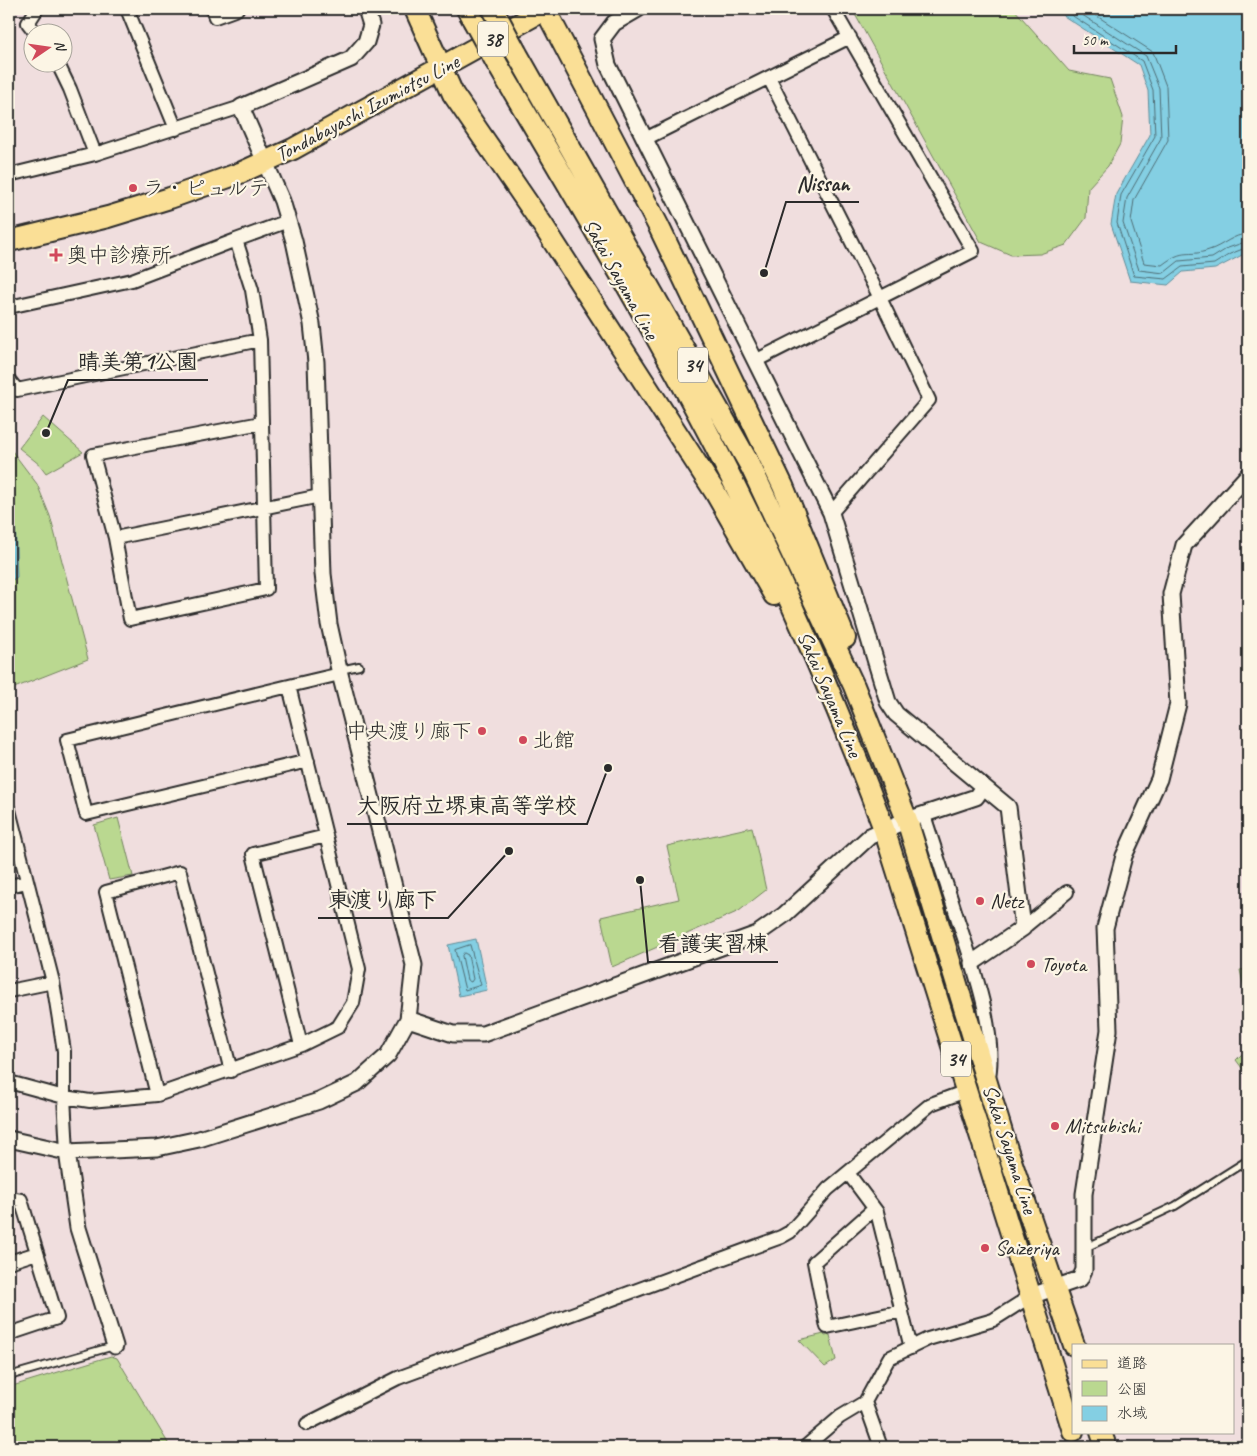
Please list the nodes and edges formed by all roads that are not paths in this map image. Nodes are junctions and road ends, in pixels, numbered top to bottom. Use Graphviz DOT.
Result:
graph roads {
  1 [pos="37,9"];
  2 [pos="127,9"];
  3 [pos="212,9"];
  4 [pos="237,9"];
  5 [pos="366,9"];
  6 [pos="415,9"];
  7 [pos="493,9"];
  8 [pos="546,9"];
  9 [pos="638,9"];
  10 [pos="833,9"];
  11 [pos="470,14"];
  12 [pos="29,22"];
  13 [pos="850,37"];
  14 [pos="440,69"];
  15 [pos="62,72"];
  16 [pos="769,78"];
  17 [pos="241,107"];
  18 [pos="176,129"];
  19 [pos="645,139"];
  20 [pos="94,154"];
  21 [pos="266,162"];
  22 [pos="9,175"];
  23 [pos="288,222"];
  24 [pos="236,240"];
  25 [pos="9,241"];
  26 [pos="880,298"];
  27 [pos="9,307"];
  28 [pos="260,340"];
  29 [pos="755,361"];
  30 [pos="9,380"];
  31 [pos="261,424"];
  32 [pos="1248,475"];
  33 [pos="320,496"];
  34 [pos="264,507"];
  35 [pos="831,513"];
  36 [pos="115,538"];
  37 [pos="359,666"];
  38 [pos="340,672"];
  39 [pos="290,686"];
  40 [pos="854,686"];
  41 [pos="828,690"];
  42 [pos="308,761"];
  43 [pos="983,787"];
  44 [pos="9,810"];
  45 [pos="915,818"];
  46 [pos="884,829"];
  47 [pos="326,836"];
  48 [pos="27,882"];
  49 [pos="9,886"];
  50 [pos="1067,892"];
  51 [pos="1023,928"];
  52 [pos="972,963"];
  53 [pos="53,982"];
  54 [pos="9,991"];
  55 [pos="408,1019"];
  56 [pos="301,1045"];
  57 [pos="231,1071"];
  58 [pos="9,1082"];
  59 [pos="988,1083"];
  60 [pos="966,1091"];
  61 [pos="157,1095"];
  62 [pos="64,1097"];
  63 [pos="9,1139"];
  64 [pos="67,1152"];
  65 [pos="1248,1160"];
  66 [pos="848,1173"];
  67 [pos="9,1198"];
  68 [pos="874,1208"];
  69 [pos="1085,1248"];
  70 [pos="37,1253"];
  71 [pos="9,1262"];
  72 [pos="1056,1288"];
  73 [pos="1031,1296"];
  74 [pos="902,1311"];
  75 [pos="9,1334"];
  76 [pos="1074,1344"];
  77 [pos="115,1346"];
  78 [pos="911,1348"];
  79 [pos="9,1376"];
  80 [pos="865,1402"];
  81 [pos="307,1424"];
  82 [pos="1072,1425"];
  83 [pos="1075,1434"];
  84 [pos="1102,1434"];
  85 [pos="806,1447"];
  86 [pos="881,1447"];
  87 [pos="1078,1447"];
  88 [pos="1106,1447"];
  1 -- 12 [label="street"];
  2 -- 18 [label="street"];
  3 -- 4 [label="street"];
  5 -- 17 [label="street"];
  6 -- 14 [label="main road"];
  7 -- 40 [label="main road, Sakai Sayama Line / 34, bridge"];
  8 -- 14 [label="main road, Tondabayashi Izumiotsu Line / 38"];
  8 -- 40 [label="main road"];
  9 -- 19 [label="street"];
  10 -- 13 [label="street"];
  11 -- 41 [label="main road, Sakai Sayama Line / 34, bridge"];
  13 -- 16 [label="street"];
  13 -- 26 [label="street"];
  14 -- 21 [label="main road, Tondabayashi Izumiotsu Line / 38"];
  14 -- 41 [label="main road"];
  15 -- 20 [label="street"];
  16 -- 19 [label="street"];
  16 -- 26 [label="street"];
  17 -- 18 [label="street"];
  17 -- 21 [label="street"];
  18 -- 20 [label="street"];
  19 -- 29 [label="street"];
  20 -- 22 [label="street"];
  21 -- 23 [label="street"];
  21 -- 25 [label="main road, Tondabayashi Izumiotsu Line / 38"];
  23 -- 24 [label="street"];
  23 -- 33 [label="street"];
  24 -- 27 [label="street"];
  24 -- 28 [label="street"];
  26 -- 29 [label="street"];
  26 -- 35 [label="street"];
  28 -- 30 [label="street"];
  28 -- 31 [label="street"];
  29 -- 35 [label="street"];
  31 -- 34 [label="street"];
  31 -- 36 [label="street"];
  32 -- 69 [label="street"];
  33 -- 34 [label="street"];
  33 -- 38 [label="street"];
  34 -- 36 [label="street"];
  34 -- 36 [label="street"];
  35 -- 43 [label="street"];
  37 -- 38 [label="lane"];
  38 -- 39 [label="street"];
  38 -- 55 [label="street"];
  39 -- 42 [label="street"];
  39 -- 42 [label="street"];
  40 -- 45 [label="main road, Sakai Sayama Line / 34"];
  41 -- 46 [label="main road, Sakai Sayama Line / 34"];
  42 -- 47 [label="street"];
  43 -- 45 [label="street"];
  43 -- 51 [label="street"];
  44 -- 48 [label="street"];
  45 -- 46 [label="street"];
  45 -- 52 [label="street"];
  45 -- 59 [label="main road, Sakai Sayama Line / 34"];
  46 -- 55 [label="street"];
  46 -- 60 [label="main road, Sakai Sayama Line / 34"];
  47 -- 56 [label="street"];
  47 -- 56 [label="street"];
  48 -- 49 [label="street"];
  48 -- 53 [label="street"];
  50 -- 51 [label="street"];
  51 -- 52 [label="street"];
  52 -- 59 [label="street"];
  53 -- 54 [label="street"];
  53 -- 62 [label="street"];
  55 -- 64 [label="street"];
  56 -- 57 [label="street"];
  57 -- 61 [label="street"];
  57 -- 61 [label="street"];
  58 -- 62 [label="street"];
  59 -- 72 [label="main road, Sakai Sayama Line / 34"];
  60 -- 66 [label="street"];
  60 -- 73 [label="main road, Sakai Sayama Line / 34"];
  61 -- 62 [label="street"];
  62 -- 64 [label="street"];
  63 -- 64 [label="street"];
  64 -- 77 [label="street"];
  65 -- 69 [label="lane"];
  66 -- 68 [label="street"];
  66 -- 81 [label="street"];
  67 -- 70 [label="street"];
  68 -- 74 [label="street"];
  68 -- 74 [label="street"];
  69 -- 72 [label="street"];
  70 -- 71 [label="street"];
  70 -- 75 [label="street"];
  72 -- 73 [label="street"];
  72 -- 76 [label="main road, Sakai Sayama Line / 34"];
  73 -- 78 [label="street"];
  73 -- 82 [label="main road, Sakai Sayama Line / 34"];
  74 -- 78 [label="street"];
  77 -- 79 [label="lane"];
  78 -- 80 [label="street"];
  80 -- 85 [label="street"];
  80 -- 86 [label="street"];
  83 -- 87 [label="main road, Sakai Sayama Line / 34"];
  84 -- 88 [label="main road"];
}
